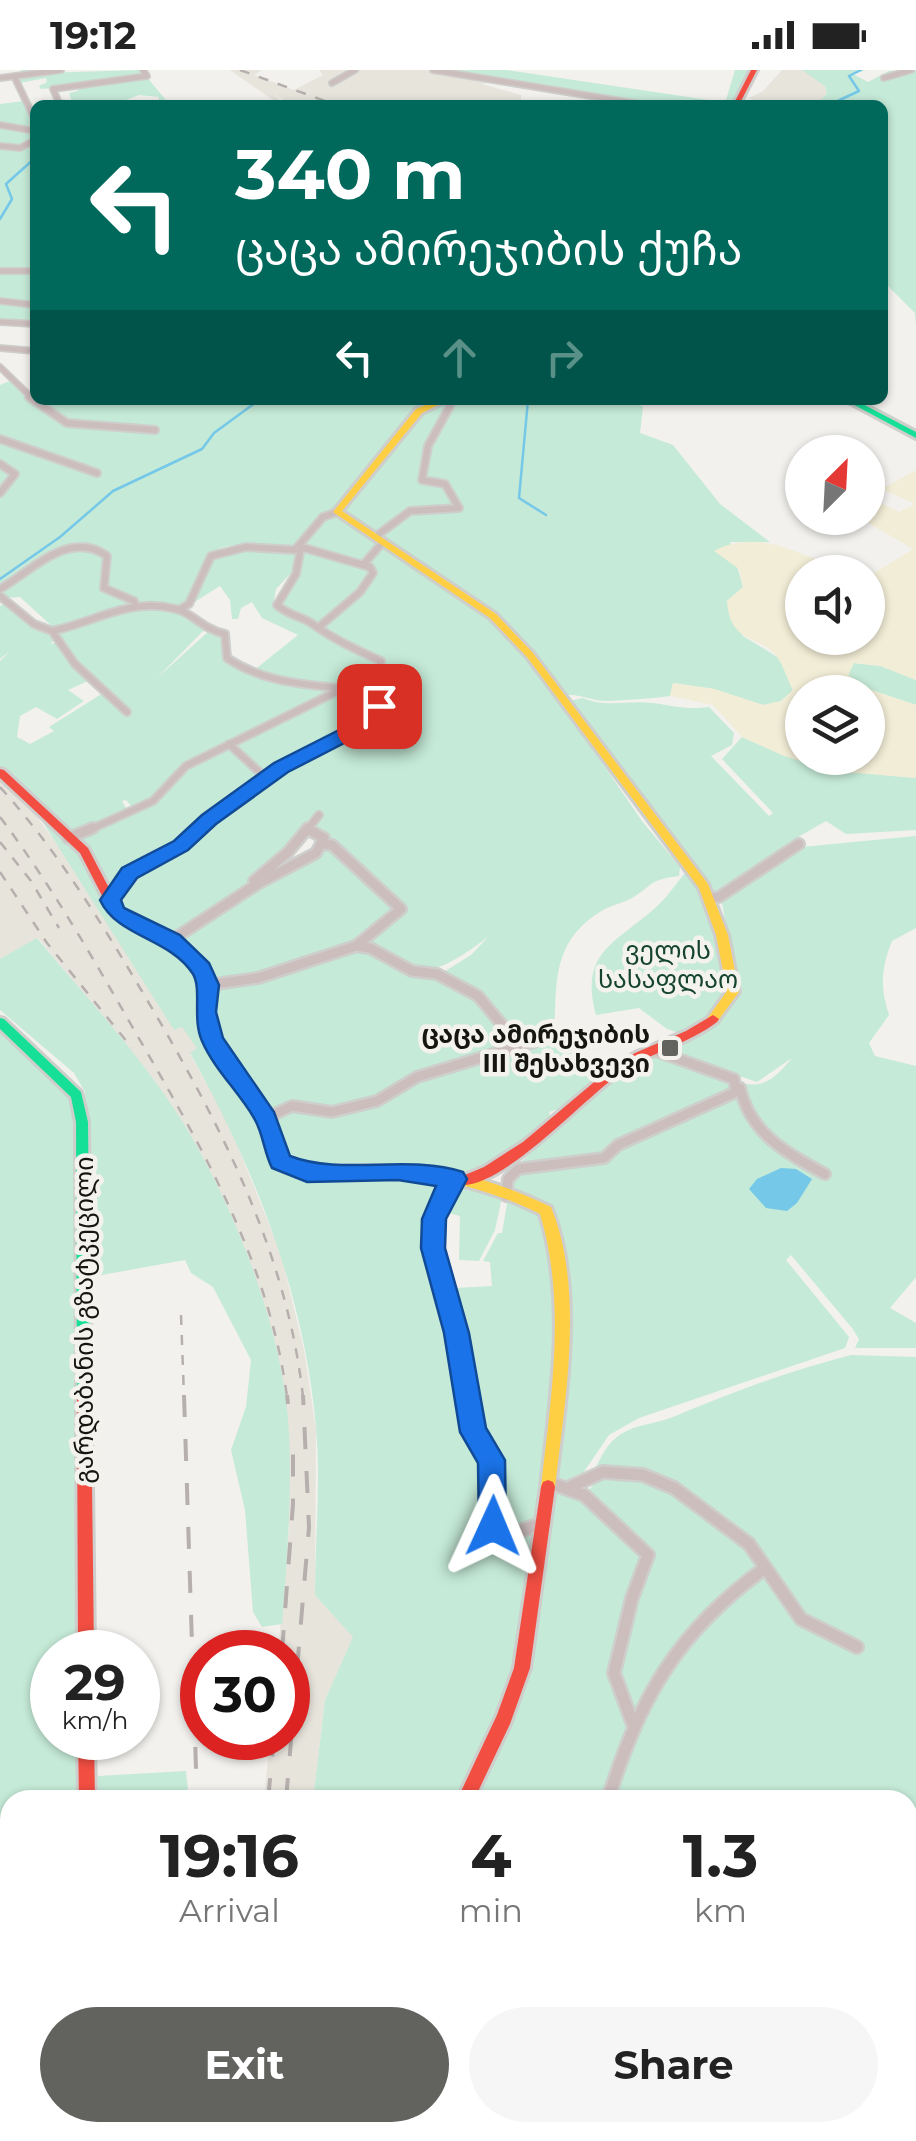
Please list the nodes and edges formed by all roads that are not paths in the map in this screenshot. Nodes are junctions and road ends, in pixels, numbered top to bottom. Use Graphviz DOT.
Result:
graph roads {
  1 [pos="61,70"];
  2 [pos="142,70"];
  3 [pos="355,70"];
  4 [pos="433,70"];
  5 [pos="754,70"];
  6 [pos="911,70"];
  7 [pos="18,74"];
  8 [pos="0,78"];
  9 [pos="884,78"];
  10 [pos="332,82"];
  11 [pos="572,93"];
  12 [pos="58,100"];
  13 [pos="565,100"];
  14 [pos="615,100"];
  15 [pos="739,100"];
  16 [pos="30,106"];
  17 [pos="0,125"];
  18 [pos="30,129"];
  19 [pos="30,143"];
  20 [pos="0,146"];
  21 [pos="0,270"];
  22 [pos="30,271"];
  23 [pos="0,301"];
  24 [pos="30,304"];
  25 [pos="0,322"];
  26 [pos="30,324"];
  27 [pos="0,348"];
  28 [pos="30,351"];
  29 [pos="0,367"];
  30 [pos="30,390"];
  31 [pos="22,392"];
  32 [pos="30,397"];
  33 [pos="42,405"];
  34 [pos="435,405"];
  35 [pos="449,405"];
  36 [pos="859,405"];
  37 [pos="155,430"];
  38 [pos="916,435"];
  39 [pos="0,439"];
  40 [pos="0,464"];
  41 [pos="97,473"];
  42 [pos="0,494"];
  43 [pos="336,512"];
  44 [pos="379,540"];
  45 [pos="301,546"];
  46 [pos="363,565"];
  47 [pos="0,592"];
  48 [pos="136,606"];
  49 [pos="180,609"];
  50 [pos="320,627"];
  51 [pos="52,632"];
  52 [pos="341,688"];
  53 [pos="379,706"];
  54 [pos="127,712"];
  55 [pos="228,744"];
  56 [pos="0,772"];
  57 [pos="267,779"];
  58 [pos="318,814"];
  59 [pos="307,829"];
  60 [pos="68,838"];
  61 [pos="323,844"];
  62 [pos="799,844"];
  63 [pos="246,891"];
  64 [pos="709,898"];
  65 [pos="110,900"];
  66 [pos="172,940"];
  67 [pos="356,946"];
  68 [pos="209,985"];
  69 [pos="0,1022"];
  70 [pos="560,1034"];
  71 [pos="518,1044"];
  72 [pos="656,1052"];
  73 [pos="734,1079"];
  74 [pos="266,1118"];
  75 [pos="825,1174"];
  76 [pos="459,1180"];
  77 [pos="506,1196"];
  78 [pos="548,1482"];
  79 [pos="570,1487"];
  80 [pos="548,1520"];
  81 [pos="765,1568"];
  82 [pos="86,1630"];
  83 [pos="857,1647"];
  84 [pos="634,1727"];
  85 [pos="86,1760"];
  86 [pos="87,1790"];
  87 [pos="470,1790"];
  88 [pos="612,1790"];
  1 -- 7 [label="street"];
  2 -- 12 [label="street"];
  3 -- 10 [label="street"];
  4 -- 11 [label="street"];
  5 -- 15 [label="street"];
  6 -- 9 [label="street"];
  7 -- 8 [label="street"];
  7 -- 16 [label="street"];
  11 -- 13 [label="street"];
  11 -- 14 [label="street"];
  17 -- 18 [label="street"];
  19 -- 20 [label="street"];
  21 -- 22 [label="street"];
  23 -- 24 [label="street"];
  25 -- 26 [label="street"];
  27 -- 28 [label="street"];
  29 -- 31 [label="street"];
  30 -- 31 [label="street"];
  31 -- 32 [label="street"];
  33 -- 37 [label="street"];
  34 -- 43 [label="street"];
  35 -- 44 [label="street"];
  36 -- 38 [label="street"];
  39 -- 41 [label="street"];
  40 -- 42 [label="street"];
  43 -- 44 [label="street"];
  43 -- 45 [label="street"];
  44 -- 46 [label="street"];
  44 -- 64 [label="street"];
  45 -- 46 [label="street"];
  45 -- 49 [label="street"];
  45 -- 50 [label="street"];
  46 -- 50 [label="street"];
  47 -- 48 [label="street"];
  47 -- 51 [label="street"];
  48 -- 49 [label="street"];
  48 -- 51 [label="street"];
  49 -- 52 [label="street"];
  50 -- 52 [label="street"];
  51 -- 54 [label="street"];
  52 -- 55 [label="street"];
  53 -- 57 [label="street"];
  55 -- 57 [label="street"];
  55 -- 60 [label="street"];
  56 -- 60 [label="street"];
  57 -- 65 [label="street"];
  58 -- 59 [label="street"];
  59 -- 61 [label="street"];
  59 -- 63 [label="street"];
  60 -- 65 [label="street"];
  61 -- 63 [label="street"];
  61 -- 67 [label="street"];
  62 -- 64 [label="street"];
  63 -- 66 [label="street"];
  64 -- 72 [label="street"];
  65 -- 66 [label="street"];
  66 -- 68 [label="street"];
  67 -- 68 [label="street"];
  67 -- 71 [label="street"];
  68 -- 74 [label="street"];
  69 -- 82 [label="street, გარდაბანის გზატკეცილი"];
  70 -- 71 [label="street"];
  71 -- 74 [label="street"];
  72 -- 73 [label="street"];
  72 -- 76 [label="street"];
  73 -- 75 [label="street"];
  73 -- 77 [label="street"];
  74 -- 76 [label="street"];
  76 -- 77 [label="street"];
  76 -- 80 [label="street"];
  77 -- 78 [label="street"];
  78 -- 79 [label="street"];
  78 -- 80 [label="street"];
  79 -- 81 [label="street"];
  79 -- 84 [label="street"];
  80 -- 87 [label="street"];
  81 -- 83 [label="street"];
  81 -- 84 [label="street"];
  84 -- 88 [label="street"];
  85 -- 86 [label="street"];
}
